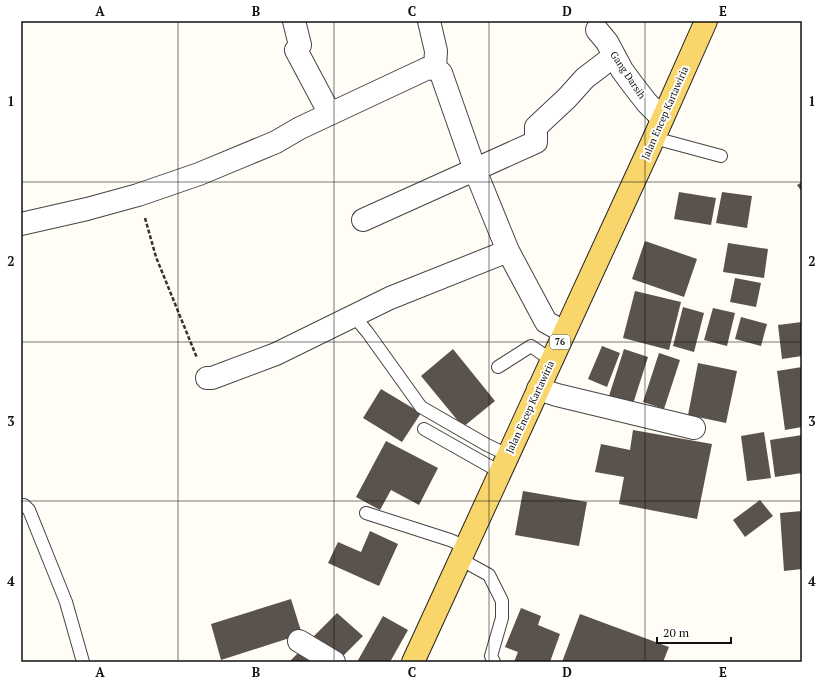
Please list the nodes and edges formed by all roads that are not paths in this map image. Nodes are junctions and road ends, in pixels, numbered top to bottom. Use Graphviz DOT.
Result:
graph roads {
  1 [pos="294,21"];
  2 [pos="429,21"];
  3 [pos="706,21"];
  4 [pos="597,30"];
  5 [pos="614,56"];
  6 [pos="435,68"];
  7 [pos="330,114"];
  8 [pos="662,118"];
  9 [pos="654,138"];
  10 [pos="721,156"];
  11 [pos="475,170"];
  12 [pos="363,220"];
  13 [pos="21,224"];
  14 [pos="508,251"];
  15 [pos="354,316"];
  16 [pos="564,332"];
  17 [pos="551,360"];
  18 [pos="498,367"];
  19 [pos="207,378"];
  20 [pos="538,389"];
  21 [pos="694,428"];
  22 [pos="424,429"];
  23 [pos="504,463"];
  24 [pos="21,505"];
  25 [pos="366,513"];
  26 [pos="463,553"];
  27 [pos="299,641"];
  28 [pos="83,662"];
  29 [pos="334,662"];
  30 [pos="413,662"];
  31 [pos="494,662"];
  1 -- 7 [label="street"];
  2 -- 6 [label="street"];
  3 -- 8 [label="main road, Jalan Encep Kartawiria / 76"];
  4 -- 5 [label="street, Gang Darsih"];
  5 -- 8 [label="street, Gang Darsih"];
  5 -- 11 [label="street"];
  6 -- 7 [label="street"];
  6 -- 11 [label="street"];
  7 -- 13 [label="street"];
  8 -- 9 [label="main road, Jalan Encep Kartawiria / 76"];
  9 -- 10 [label="lane"];
  9 -- 16 [label="main road, Jalan Encep Kartawiria / 76"];
  11 -- 12 [label="street"];
  11 -- 14 [label="street"];
  14 -- 15 [label="street"];
  14 -- 16 [label="street"];
  15 -- 19 [label="street"];
  15 -- 23 [label="lane"];
  16 -- 17 [label="main road, Jalan Encep Kartawiria / 76"];
  17 -- 18 [label="lane"];
  17 -- 20 [label="main road, Jalan Encep Kartawiria / 76"];
  20 -- 21 [label="street"];
  20 -- 23 [label="main road, Jalan Encep Kartawiria / 76"];
  22 -- 23 [label="lane"];
  23 -- 26 [label="main road, Jalan Encep Kartawiria / 76"];
  24 -- 28 [label="lane"];
  25 -- 26 [label="lane"];
  26 -- 30 [label="main road, Jalan Encep Kartawiria / 76"];
  26 -- 31 [label="lane"];
  27 -- 29 [label="street"];
}
